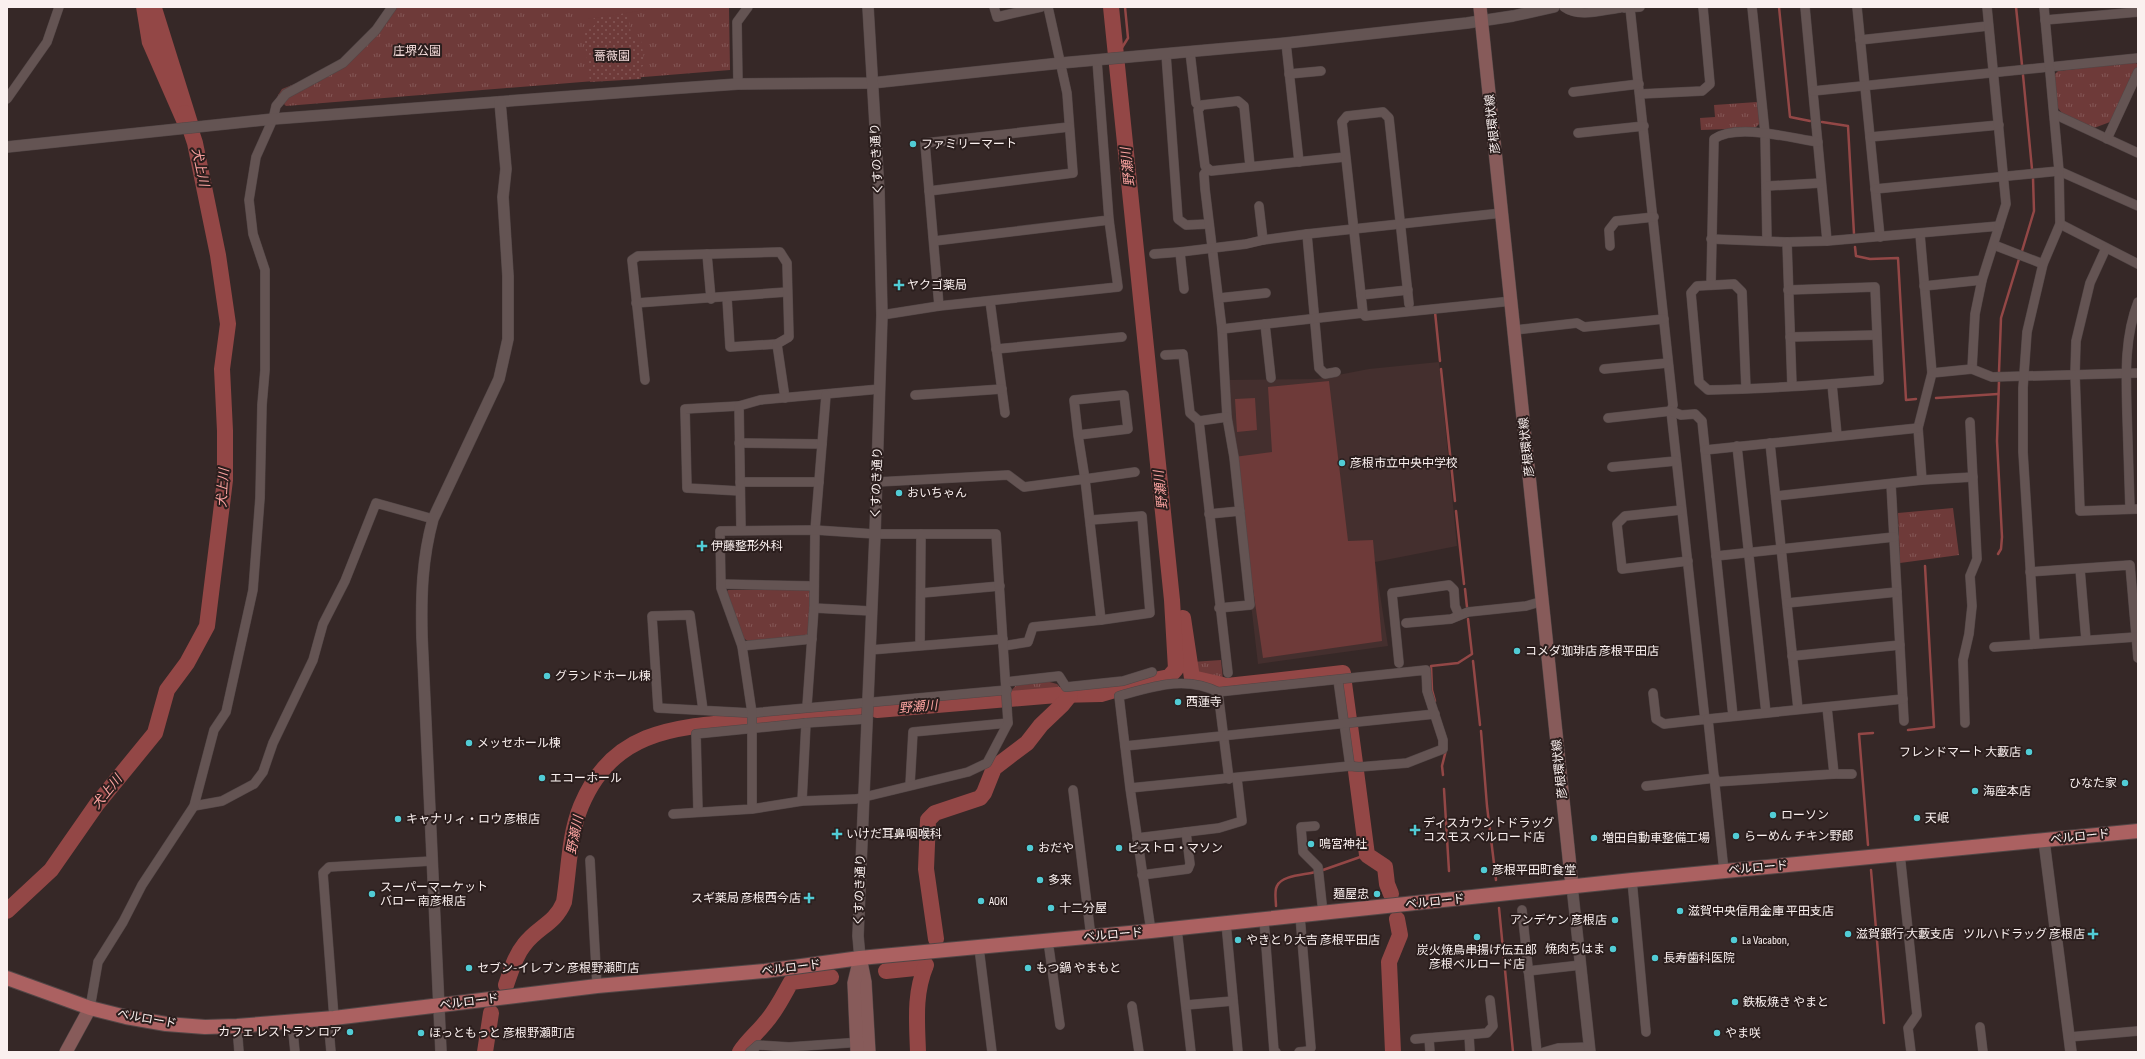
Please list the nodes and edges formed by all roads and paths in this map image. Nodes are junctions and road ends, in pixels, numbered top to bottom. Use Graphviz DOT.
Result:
graph roads {
  1 [pos="59,7"];
  2 [pos="392,7"];
  3 [pos="748,7"];
  4 [pos="868,7"];
  5 [pos="994,7"];
  6 [pos="1041,7"];
  7 [pos="1048,7"];
  8 [pos="1480,7"];
  9 [pos="1554,7"];
  10 [pos="1564,7"];
  11 [pos="1620,7"];
  12 [pos="1640,7"];
  13 [pos="1703,7"];
  14 [pos="1752,7"];
  15 [pos="1806,7"];
  16 [pos="1857,7"];
  17 [pos="1987,7"];
  18 [pos="2044,7"];
  19 [pos="1630,8"];
  20 [pos="2138,12"];
  21 [pos="2045,20"];
  22 [pos="1482,21"];
  23 [pos="1988,26"];
  24 [pos="1860,40"];
  25 [pos="1286,43"];
  26 [pos="1190,52"];
  27 [pos="1166,54"];
  28 [pos="2138,58"];
  29 [pos="1101,60"];
  30 [pos="1061,63"];
  31 [pos="2049,67"];
  32 [pos="1321,71"];
  33 [pos="2138,72"];
  34 [pos="1994,73"];
  35 [pos="1289,74"];
  36 [pos="872,83"];
  37 [pos="738,84"];
  38 [pos="1638,84"];
  39 [pos="1864,86"];
  40 [pos="1813,91"];
  41 [pos="1573,92"];
  42 [pos="1640,94"];
  43 [pos="7,99"];
  44 [pos="500,102"];
  45 [pos="1200,107"];
  46 [pos="2054,114"];
  47 [pos="273,120"];
  48 [pos="1999,125"];
  49 [pos="1644,126"];
  50 [pos="1069,127"];
  51 [pos="1578,133"];
  52 [pos="1765,133"];
  53 [pos="1870,137"];
  54 [pos="2107,139"];
  55 [pos="1818,142"];
  56 [pos="7,147"];
  57 [pos="2138,153"];
  58 [pos="1346,157"];
  59 [pos="1299,162"];
  60 [pos="1250,166"];
  61 [pos="1208,169"];
  62 [pos="2059,171"];
  63 [pos="2004,176"];
  64 [pos="1822,183"];
  65 [pos="1767,186"];
  66 [pos="1875,189"];
  67 [pos="929,191"];
  68 [pos="1259,206"];
  69 [pos="2138,206"];
  70 [pos="1502,213"];
  71 [pos="1654,217"];
  72 [pos="1109,220"];
  73 [pos="1209,224"];
  74 [pos="1401,224"];
  75 [pos="2060,224"];
  76 [pos="1999,226"];
  77 [pos="1354,229"];
  78 [pos="1307,234"];
  79 [pos="1920,234"];
  80 [pos="1880,237"];
  81 [pos="1711,239"];
  82 [pos="1263,240"];
  83 [pos="934,241"];
  84 [pos="1767,241"];
  85 [pos="1827,241"];
  86 [pos="1788,242"];
  87 [pos="1994,245"];
  88 [pos="1610,246"];
  89 [pos="1213,248"];
  90 [pos="2106,248"];
  91 [pos="1180,252"];
  92 [pos="707,254"];
  93 [pos="1154,254"];
  94 [pos="2043,264"];
  95 [pos="2138,264"];
  96 [pos="1982,280"];
  97 [pos="1710,285"];
  98 [pos="1924,286"];
  99 [pos="1184,288"];
  100 [pos="1408,290"];
  101 [pos="1788,290"];
  102 [pos="787,292"];
  103 [pos="1266,292"];
  104 [pos="1361,296"];
  105 [pos="727,298"];
  106 [pos="1219,298"];
  107 [pos="711,299"];
  108 [pos="990,301"];
  109 [pos="1512,301"];
  110 [pos="2138,302"];
  111 [pos="636,303"];
  112 [pos="1409,304"];
  113 [pos="939,306"];
  114 [pos="1363,313"];
  115 [pos="882,315"];
  116 [pos="1315,319"];
  117 [pos="1664,319"];
  118 [pos="1265,324"];
  119 [pos="1222,329"];
  120 [pos="1515,330"];
  121 [pos="1876,335"];
  122 [pos="1122,336"];
  123 [pos="1790,337"];
  124 [pos="777,344"];
  125 [pos="996,349"];
  126 [pos="1165,355"];
  127 [pos="1668,363"];
  128 [pos="1604,369"];
  129 [pos="1972,369"];
  130 [pos="1336,372"];
  131 [pos="2138,372"];
  132 [pos="1932,373"];
  133 [pos="2126,373"];
  134 [pos="2075,374"];
  135 [pos="2024,376"];
  136 [pos="1271,378"];
  137 [pos="645,380"];
  138 [pos="1832,384"];
  139 [pos="1792,386"];
  140 [pos="1002,389"];
  141 [pos="1746,389"];
  142 [pos="880,390"];
  143 [pos="826,395"];
  144 [pos="915,395"];
  145 [pos="785,398"];
  146 [pos="739,406"];
  147 [pos="1672,411"];
  148 [pos="1005,413"];
  149 [pos="1227,417"];
  150 [pos="1608,418"];
  151 [pos="1199,421"];
  152 [pos="1970,422"];
  153 [pos="1918,428"];
  154 [pos="1078,435"];
  155 [pos="1837,435"];
  156 [pos="739,443"];
  157 [pos="1770,443"];
  158 [pos="822,444"];
  159 [pos="1737,446"];
  160 [pos="1705,450"];
  161 [pos="1676,461"];
  162 [pos="1612,467"];
  163 [pos="1135,472"];
  164 [pos="1973,477"];
  165 [pos="1085,478"];
  166 [pos="1922,480"];
  167 [pos="819,482"];
  168 [pos="876,482"];
  169 [pos="1891,484"];
  170 [pos="740,487"];
  171 [pos="1776,496"];
  172 [pos="2134,509"];
  173 [pos="1681,510"];
  174 [pos="1240,511"];
  175 [pos="1209,514"];
  176 [pos="432,519"];
  177 [pos="1091,520"];
  178 [pos="741,529"];
  179 [pos="815,530"];
  180 [pos="875,534"];
  181 [pos="921,534"];
  182 [pos="1894,537"];
  183 [pos="1782,549"];
  184 [pos="1748,553"];
  185 [pos="1716,556"];
  186 [pos="1688,561"];
  187 [pos="2080,569"];
  188 [pos="2030,572"];
  189 [pos="721,584"];
  190 [pos="814,586"];
  191 [pos="1000,586"];
  192 [pos="1897,592"];
  193 [pos="922,593"];
  194 [pos="1543,601"];
  195 [pos="2136,602"];
  196 [pos="1787,603"];
  197 [pos="814,608"];
  198 [pos="1219,608"];
  199 [pos="871,611"];
  200 [pos="1460,615"];
  201 [pos="1101,620"];
  202 [pos="1406,624"];
  203 [pos="2136,637"];
  204 [pos="812,639"];
  205 [pos="2086,640"];
  206 [pos="1003,643"];
  207 [pos="2035,644"];
  208 [pos="920,645"];
  209 [pos="1900,645"];
  210 [pos="742,646"];
  211 [pos="1994,647"];
  212 [pos="870,650"];
  213 [pos="1792,656"];
  214 [pos="2138,658"];
  215 [pos="1399,663"];
  216 [pos="1152,672"];
  217 [pos="1228,673"];
  218 [pos="1338,680"];
  219 [pos="1007,692"];
  220 [pos="1218,692"];
  221 [pos="1653,693"];
  222 [pos="1903,699"];
  223 [pos="867,702"];
  224 [pos="807,706"];
  225 [pos="1827,707"];
  226 [pos="1798,709"];
  227 [pos="703,710"];
  228 [pos="1766,713"];
  229 [pos="1435,714"];
  230 [pos="1733,716"];
  231 [pos="1707,719"];
  232 [pos="867,720"];
  233 [pos="1904,720"];
  234 [pos="753,721"];
  235 [pos="1965,722"];
  236 [pos="806,723"];
  237 [pos="1008,723"];
  238 [pos="1343,723"];
  239 [pos="1224,736"];
  240 [pos="1125,746"];
  241 [pos="1350,766"];
  242 [pos="1834,774"];
  243 [pos="1852,774"];
  244 [pos="1233,778"];
  245 [pos="1715,780"];
  246 [pos="910,784"];
  247 [pos="1646,786"];
  248 [pos="1130,788"];
  249 [pos="1073,790"];
  250 [pos="864,797"];
  251 [pos="802,801"];
  252 [pos="194,806"];
  253 [pos="752,809"];
  254 [pos="698,811"];
  255 [pos="673,814"];
  256 [pos="1315,826"];
  257 [pos="2138,831"];
  258 [pos="1186,832"];
  259 [pos="1136,838"];
  260 [pos="2044,840"];
  261 [pos="1900,854"];
  262 [pos="590,860"];
  263 [pos="432,861"];
  264 [pos="1724,871"];
  265 [pos="1142,875"];
  266 [pos="1632,880"];
  267 [pos="1572,886"];
  268 [pos="1522,910"];
  269 [pos="1323,914"];
  270 [pos="1300,916"];
  271 [pos="1264,920"];
  272 [pos="1226,923"];
  273 [pos="1177,929"];
  274 [pos="1151,931"];
  275 [pos="1091,937"];
  276 [pos="1048,941"];
  277 [pos="978,948"];
  278 [pos="860,958"];
  279 [pos="1581,966"];
  280 [pos="1528,971"];
  281 [pos="7,978"];
  282 [pos="597,986"];
  283 [pos="1490,1000"];
  284 [pos="1233,1001"];
  285 [pos="83,1005"];
  286 [pos="1186,1005"];
  287 [pos="439,1006"];
  288 [pos="1132,1006"];
  289 [pos="331,1018"];
  290 [pos="292,1022"];
  291 [pos="1060,1025"];
  292 [pos="237,1026"];
  293 [pos="1980,1027"];
  294 [pos="2138,1031"];
  295 [pos="1646,1032"];
  296 [pos="1469,1035"];
  297 [pos="2069,1037"];
  298 [pos="1429,1038"];
  299 [pos="1415,1039"];
  300 [pos="863,1047"];
  301 [pos="789,1050"];
  302 [pos="1590,1050"];
  303 [pos="66,1052"];
  304 [pos="239,1052"];
  305 [pos="295,1052"];
  306 [pos="331,1052"];
  307 [pos="441,1052"];
  308 [pos="750,1052"];
  309 [pos="992,1052"];
  310 [pos="1139,1052"];
  311 [pos="1191,1052"];
  312 [pos="1238,1052"];
  313 [pos="1276,1052"];
  314 [pos="1299,1052"];
  315 [pos="1430,1052"];
  316 [pos="1470,1052"];
  317 [pos="1537,1052"];
  318 [pos="1544,1052"];
  319 [pos="1911,1052"];
  320 [pos="1983,1052"];
  321 [pos="2071,1052"];
  1 -- 43 [label="street"];
  2 -- 47 [label="street"];
  3 -- 37 [label="street"];
  4 -- 36 [label="street, くすのき通り"];
  5 -- 6 [label="street"];
  7 -- 30 [label="street"];
  8 -- 22 [label="main road, 彦根環状線"];
  9 -- 22 [label="street"];
  10 -- 11 [label="street"];
  11 -- 19 [label="street"];
  12 -- 19 [label="street"];
  13 -- 42 [label="street"];
  14 -- 52 [label="street"];
  15 -- 40 [label="street"];
  16 -- 24 [label="street"];
  17 -- 23 [label="street"];
  18 -- 21 [label="street"];
  19 -- 38 [label="street"];
  20 -- 21 [label="street"];
  21 -- 31 [label="street"];
  22 -- 25 [label="street"];
  22 -- 70 [label="main road, 彦根環状線"];
  23 -- 24 [label="street"];
  23 -- 34 [label="street"];
  24 -- 39 [label="street"];
  25 -- 26 [label="street"];
  25 -- 35 [label="street"];
  26 -- 27 [label="street"];
  26 -- 45 [label="street"];
  27 -- 29 [label="street"];
  27 -- 73 [label="street"];
  28 -- 31 [label="street"];
  29 -- 30 [label="street"];
  29 -- 72 [label="street"];
  30 -- 36 [label="street"];
  30 -- 50 [label="street"];
  31 -- 34 [label="street"];
  31 -- 46 [label="street"];
  32 -- 35 [label="street"];
  33 -- 54 [label="street"];
  34 -- 39 [label="street"];
  34 -- 48 [label="street"];
  35 -- 59 [label="street"];
  36 -- 37 [label="street"];
  36 -- 115 [label="street, くすのき通り"];
  37 -- 44 [label="street"];
  38 -- 41 [label="street"];
  38 -- 42 [label="street"];
  39 -- 40 [label="street"];
  39 -- 53 [label="street"];
  40 -- 55 [label="street"];
  42 -- 49 [label="street"];
  44 -- 47 [label="street"];
  44 -- 176 [label="street"];
  45 -- 60 [label="street"];
  45 -- 61 [label="street"];
  46 -- 54 [label="street"];
  46 -- 62 [label="street"];
  47 -- 56 [label="street"];
  47 -- 252 [label="street"];
  48 -- 53 [label="street"];
  48 -- 63 [label="street"];
  49 -- 51 [label="street"];
  49 -- 71 [label="street"];
  50 -- 67 [label="street"];
  50 -- 67 [label="street"];
  52 -- 55 [label="street"];
  52 -- 65 [label="street"];
  52 -- 81 [label="street"];
  53 -- 66 [label="street"];
  54 -- 57 [label="street"];
  55 -- 64 [label="street"];
  58 -- 59 [label="street"];
  58 -- 74 [label="street"];
  58 -- 77 [label="street"];
  59 -- 60 [label="street"];
  60 -- 61 [label="street"];
  61 -- 73 [label="street"];
  62 -- 63 [label="street"];
  62 -- 69 [label="street"];
  62 -- 75 [label="street"];
  63 -- 66 [label="street"];
  63 -- 76 [label="street"];
  64 -- 65 [label="street"];
  64 -- 85 [label="street"];
  65 -- 84 [label="street"];
  66 -- 80 [label="street"];
  67 -- 83 [label="street"];
  68 -- 82 [label="street"];
  70 -- 74 [label="street"];
  70 -- 109 [label="main road, 彦根環状線"];
  71 -- 88 [label="street"];
  71 -- 117 [label="street"];
  72 -- 83 [label="street"];
  72 -- 108 [label="street"];
  73 -- 89 [label="street"];
  74 -- 77 [label="street"];
  74 -- 100 [label="street"];
  75 -- 90 [label="street"];
  75 -- 94 [label="street"];
  76 -- 79 [label="street"];
  76 -- 87 [label="street"];
  77 -- 78 [label="street"];
  77 -- 104 [label="street"];
  78 -- 82 [label="street"];
  78 -- 116 [label="street"];
  79 -- 80 [label="street"];
  79 -- 98 [label="street"];
  80 -- 85 [label="street"];
  81 -- 84 [label="street"];
  81 -- 97 [label="street"];
  82 -- 89 [label="street"];
  83 -- 113 [label="street"];
  84 -- 86 [label="street"];
  85 -- 86 [label="street"];
  86 -- 101 [label="street"];
  87 -- 94 [label="street"];
  87 -- 96 [label="street"];
  89 -- 91 [label="street"];
  89 -- 106 [label="street"];
  90 -- 95 [label="street"];
  90 -- 134 [label="street"];
  91 -- 93 [label="street"];
  91 -- 99 [label="street"];
  92 -- 102 [label="street"];
  92 -- 107 [label="street"];
  92 -- 111 [label="street"];
  94 -- 135 [label="street"];
  96 -- 98 [label="street"];
  96 -- 129 [label="street"];
  97 -- 141 [label="street"];
  97 -- 141 [label="street"];
  98 -- 132 [label="street"];
  100 -- 104 [label="street"];
  100 -- 112 [label="street"];
  101 -- 121 [label="street"];
  101 -- 123 [label="street"];
  102 -- 105 [label="street"];
  102 -- 124 [label="street"];
  103 -- 106 [label="street"];
  104 -- 114 [label="street"];
  105 -- 107 [label="street"];
  105 -- 124 [label="street"];
  106 -- 119 [label="street"];
  107 -- 111 [label="street"];
  108 -- 113 [label="street"];
  108 -- 125 [label="street"];
  109 -- 114 [label="street"];
  109 -- 120 [label="main road, 彦根環状線"];
  110 -- 133 [label="street"];
  111 -- 137 [label="street"];
  113 -- 115 [label="street"];
  114 -- 116 [label="street"];
  115 -- 142 [label="street, くすのき通り"];
  116 -- 118 [label="street"];
  116 -- 130 [label="street"];
  117 -- 120 [label="street"];
  117 -- 127 [label="street"];
  118 -- 119 [label="street"];
  118 -- 136 [label="street"];
  119 -- 149 [label="street"];
  120 -- 194 [label="main road, 彦根環状線"];
  121 -- 123 [label="street"];
  121 -- 138 [label="street"];
  122 -- 125 [label="street"];
  123 -- 139 [label="street"];
  124 -- 145 [label="street"];
  125 -- 140 [label="street"];
  126 -- 151 [label="street"];
  127 -- 128 [label="street"];
  127 -- 147 [label="street"];
  129 -- 132 [label="street"];
  129 -- 135 [label="street"];
  131 -- 133 [label="street"];
  132 -- 153 [label="street"];
  133 -- 134 [label="street"];
  133 -- 172 [label="street"];
  134 -- 135 [label="street"];
  134 -- 172 [label="street"];
  135 -- 188 [label="street"];
  138 -- 139 [label="street"];
  138 -- 155 [label="street"];
  139 -- 141 [label="street"];
  140 -- 144 [label="street"];
  140 -- 148 [label="street"];
  142 -- 143 [label="street"];
  142 -- 168 [label="street, くすのき通り"];
  143 -- 145 [label="street"];
  143 -- 158 [label="street"];
  145 -- 146 [label="street"];
  146 -- 156 [label="street"];
  146 -- 170 [label="street"];
  147 -- 150 [label="street"];
  147 -- 160 [label="street"];
  147 -- 161 [label="street"];
  149 -- 151 [label="street"];
  149 -- 174 [label="street"];
  151 -- 175 [label="street"];
  152 -- 164 [label="street"];
  153 -- 155 [label="street"];
  153 -- 166 [label="street"];
  154 -- 154 [label="street"];
  154 -- 165 [label="street"];
  155 -- 157 [label="street"];
  156 -- 158 [label="street"];
  156 -- 170 [label="street"];
  157 -- 159 [label="street"];
  157 -- 171 [label="street"];
  158 -- 167 [label="street"];
  159 -- 160 [label="street"];
  159 -- 184 [label="street"];
  160 -- 185 [label="street"];
  161 -- 162 [label="street"];
  161 -- 173 [label="street"];
  163 -- 165 [label="street"];
  164 -- 166 [label="street"];
  164 -- 235 [label="street"];
  165 -- 168 [label="street"];
  165 -- 177 [label="street"];
  166 -- 169 [label="street"];
  167 -- 170 [label="street"];
  167 -- 179 [label="street"];
  168 -- 180 [label="street, くすのき通り"];
  169 -- 171 [label="street"];
  169 -- 182 [label="street"];
  170 -- 178 [label="street"];
  171 -- 183 [label="street"];
  173 -- 186 [label="street"];
  173 -- 186 [label="street"];
  174 -- 175 [label="street"];
  174 -- 198 [label="street"];
  175 -- 198 [label="street"];
  176 -- 252 [label="street"];
  176 -- 263 [label="street"];
  177 -- 201 [label="street"];
  177 -- 201 [label="street"];
  178 -- 179 [label="street"];
  178 -- 189 [label="street"];
  179 -- 180 [label="street"];
  179 -- 190 [label="street"];
  180 -- 181 [label="street"];
  180 -- 199 [label="street, くすのき通り"];
  181 -- 191 [label="street"];
  181 -- 193 [label="street"];
  182 -- 183 [label="street"];
  182 -- 192 [label="street"];
  183 -- 184 [label="street"];
  183 -- 196 [label="street"];
  184 -- 185 [label="street"];
  184 -- 228 [label="street"];
  185 -- 230 [label="street"];
  186 -- 231 [label="street"];
  187 -- 188 [label="street"];
  187 -- 195 [label="street"];
  187 -- 205 [label="street"];
  188 -- 207 [label="street"];
  189 -- 190 [label="street"];
  189 -- 210 [label="street"];
  190 -- 197 [label="street"];
  191 -- 193 [label="street"];
  191 -- 206 [label="street"];
  192 -- 196 [label="street"];
  192 -- 209 [label="street"];
  193 -- 208 [label="street"];
  194 -- 200 [label="street"];
  194 -- 267 [label="main road, 彦根環状線"];
  195 -- 203 [label="street"];
  196 -- 213 [label="street"];
  197 -- 199 [label="street"];
  197 -- 204 [label="street"];
  198 -- 217 [label="street"];
  199 -- 212 [label="street, くすのき通り"];
  200 -- 202 [label="street"];
  200 -- 215 [label="street"];
  201 -- 206 [label="street"];
  203 -- 205 [label="street"];
  203 -- 214 [label="street"];
  204 -- 210 [label="street"];
  204 -- 224 [label="street"];
  205 -- 207 [label="street"];
  206 -- 208 [label="street"];
  206 -- 219 [label="street"];
  207 -- 211 [label="street"];
  208 -- 212 [label="street"];
  209 -- 213 [label="street"];
  209 -- 222 [label="street"];
  210 -- 234 [label="street"];
  212 -- 223 [label="street, くすのき通り"];
  213 -- 226 [label="street"];
  216 -- 219 [label="street"];
  218 -- 220 [label="street"];
  218 -- 229 [label="street"];
  218 -- 238 [label="street"];
  219 -- 223 [label="street"];
  219 -- 237 [label="street"];
  220 -- 239 [label="street"];
  220 -- 240 [label="street"];
  221 -- 231 [label="street"];
  222 -- 225 [label="street"];
  222 -- 233 [label="street"];
  223 -- 224 [label="street"];
  223 -- 232 [label="street, くすのき通り"];
  224 -- 234 [label="street"];
  225 -- 226 [label="street"];
  225 -- 242 [label="street"];
  226 -- 228 [label="street"];
  227 -- 227 [label="street"];
  227 -- 234 [label="street"];
  228 -- 230 [label="street"];
  229 -- 238 [label="street"];
  229 -- 241 [label="street"];
  230 -- 231 [label="street"];
  231 -- 245 [label="street"];
  232 -- 236 [label="street"];
  232 -- 250 [label="street, くすのき通り"];
  234 -- 236 [label="street"];
  234 -- 253 [label="street"];
  234 -- 254 [label="street"];
  236 -- 251 [label="street"];
  237 -- 246 [label="street"];
  237 -- 246 [label="street"];
  238 -- 239 [label="street"];
  238 -- 241 [label="street"];
  239 -- 240 [label="street"];
  239 -- 244 [label="street"];
  240 -- 248 [label="street"];
  241 -- 244 [label="street"];
  242 -- 243 [label="street"];
  242 -- 245 [label="street"];
  244 -- 248 [label="street"];
  244 -- 258 [label="street"];
  245 -- 247 [label="street"];
  245 -- 264 [label="street"];
  246 -- 250 [label="street"];
  248 -- 259 [label="street"];
  249 -- 275 [label="street"];
  250 -- 251 [label="street"];
  250 -- 278 [label="street, くすのき通り"];
  251 -- 253 [label="street"];
  252 -- 285 [label="street"];
  253 -- 254 [label="street"];
  254 -- 255 [label="street"];
  256 -- 269 [label="street"];
  257 -- 260 [label="main road, ベルロード"];
  258 -- 259 [label="street"];
  258 -- 265 [label="street"];
  259 -- 265 [label="street"];
  260 -- 261 [label="main road, ベルロード"];
  260 -- 297 [label="street"];
  261 -- 264 [label="main road, ベルロード"];
  261 -- 319 [label="street"];
  262 -- 282 [label="street"];
  263 -- 287 [label="street"];
  263 -- 289 [label="street"];
  264 -- 266 [label="main road, ベルロード"];
  265 -- 274 [label="street"];
  266 -- 267 [label="main road, ベルロード"];
  266 -- 295 [label="street"];
  267 -- 269 [label="main road, ベルロード"];
  267 -- 279 [label="street"];
  268 -- 280 [label="street"];
  269 -- 270 [label="main road, ベルロード"];
  270 -- 271 [label="main road, ベルロード"];
  270 -- 314 [label="street"];
  271 -- 272 [label="main road, ベルロード"];
  271 -- 313 [label="street"];
  272 -- 273 [label="main road, ベルロード"];
  272 -- 284 [label="street"];
  273 -- 274 [label="main road, ベルロード"];
  273 -- 286 [label="street"];
  274 -- 275 [label="main road, ベルロード"];
  275 -- 276 [label="main road, ベルロード"];
  276 -- 277 [label="main road, ベルロード"];
  276 -- 291 [label="street"];
  277 -- 278 [label="main road, ベルロード"];
  277 -- 309 [label="street"];
  278 -- 282 [label="main road, ベルロード"];
  278 -- 300 [label="main road, くすのき通り"];
  279 -- 280 [label="street"];
  279 -- 302 [label="street"];
  280 -- 317 [label="street"];
  281 -- 285 [label="main road, ベルロード"];
  282 -- 287 [label="main road, ベルロード"];
  283 -- 296 [label="street"];
  284 -- 286 [label="street"];
  284 -- 312 [label="street"];
  285 -- 292 [label="main road, ベルロード"];
  285 -- 303 [label="main road"];
  286 -- 311 [label="street"];
  287 -- 289 [label="main road, ベルロード"];
  287 -- 307 [label="street"];
  288 -- 310 [label="street"];
  289 -- 290 [label="main road, ベルロード"];
  289 -- 306 [label="street"];
  290 -- 292 [label="main road, ベルロード"];
  290 -- 305 [label="street"];
  292 -- 304 [label="street"];
  293 -- 320 [label="street"];
  294 -- 297 [label="street"];
  296 -- 298 [label="street"];
  296 -- 316 [label="street"];
  297 -- 321 [label="street"];
  298 -- 299 [label="street"];
  298 -- 315 [label="street"];
  300 -- 301 [label="street"];
  301 -- 308 [label="street"];
  302 -- 318 [label="street"];
}
